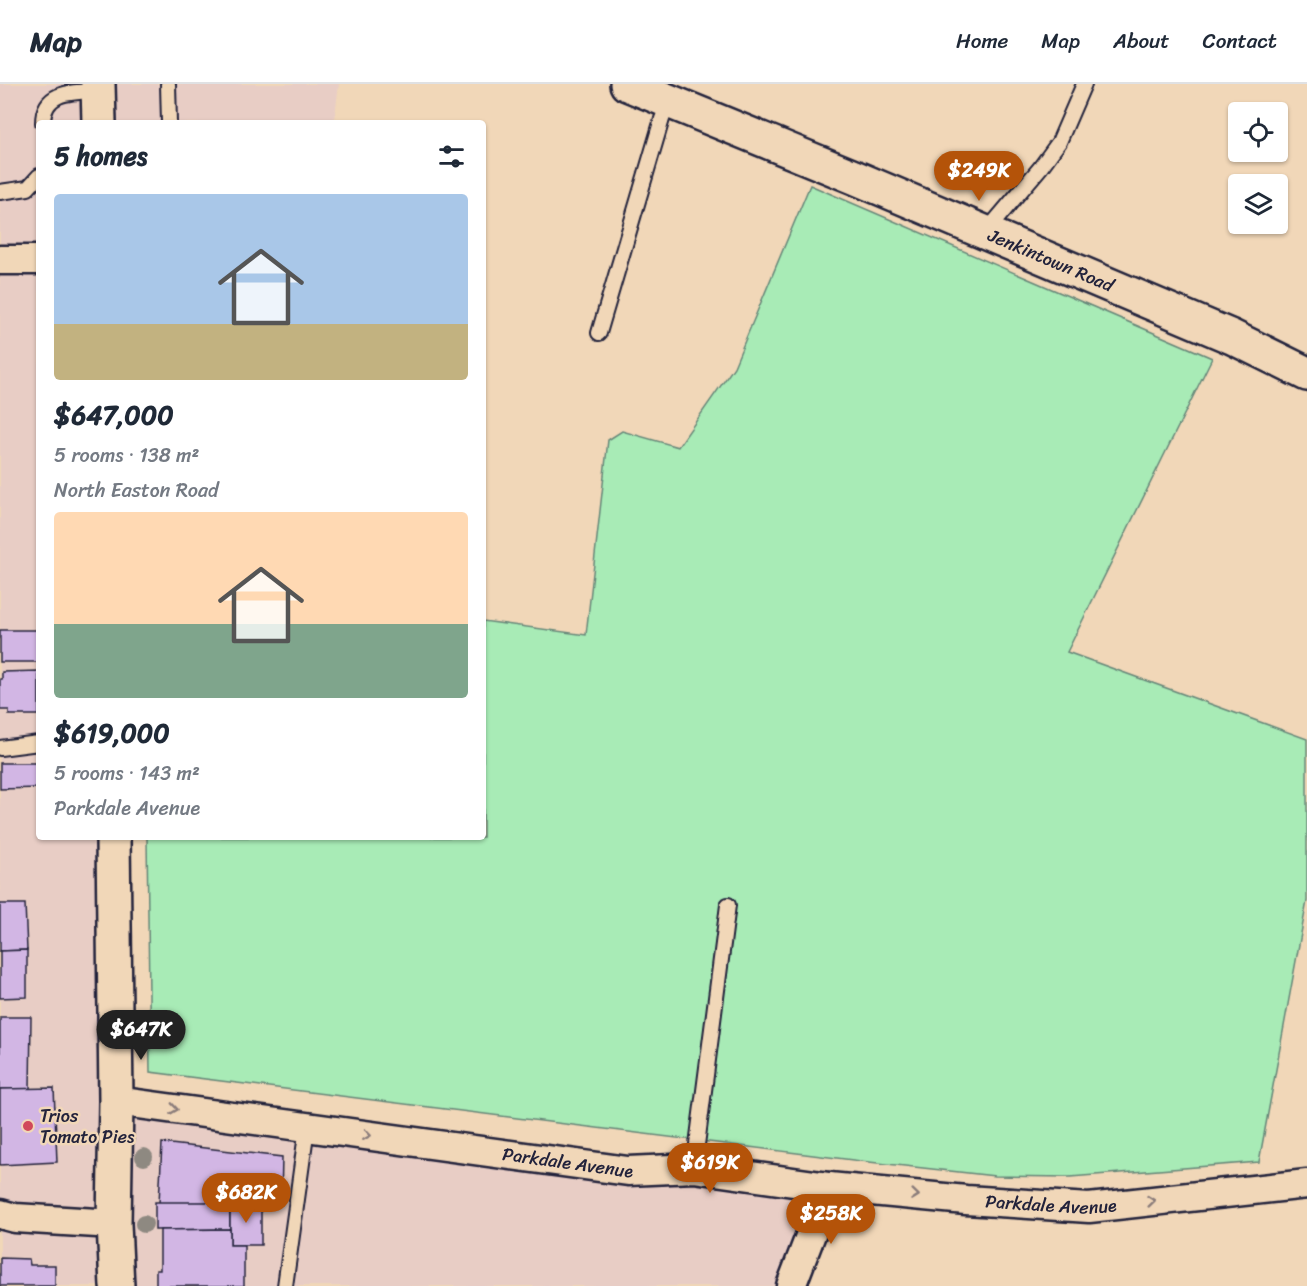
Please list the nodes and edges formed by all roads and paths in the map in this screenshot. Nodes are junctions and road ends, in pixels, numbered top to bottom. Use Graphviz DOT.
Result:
graph roads {
  1 [pos="168,84"];
  2 [pos="627,84"];
  3 [pos="1084,84"];
  4 [pos="98,87"];
  5 [pos="672,93"];
  6 [pos="43,120"];
  7 [pos="99,120"];
  8 [pos="169,120"];
  9 [pos="36,179"];
  10 [pos="0,192"];
  11 [pos="985,232"];
  12 [pos="0,260"];
  13 [pos="36,260"];
  14 [pos="599,333"];
  15 [pos="1307,374"];
  16 [pos="36,743"];
  17 [pos="0,748"];
  18 [pos="113,840"];
  19 [pos="728,905"];
  20 [pos="116,1101"];
  21 [pos="307,1126"];
  22 [pos="694,1168"];
  23 [pos="1307,1184"];
  24 [pos="829,1187"];
  25 [pos="0,1214"];
  26 [pos="114,1224"];
  27 [pos="117,1286"];
  28 [pos="285,1286"];
  29 [pos="791,1286"];
  1 -- 8 [label="lane"];
  2 -- 5 [label="street, Jenkintown Road"];
  3 -- 11 [label="lane"];
  4 -- 6 [label="lane"];
  4 -- 7 [label="street"];
  5 -- 11 [label="street, Jenkintown Road"];
  5 -- 14 [label="lane"];
  9 -- 10 [label="lane"];
  11 -- 15 [label="street, Jenkintown Road"];
  12 -- 13 [label="street"];
  16 -- 17 [label="lane"];
  18 -- 20 [label="street"];
  19 -- 22 [label="lane"];
  20 -- 21 [label="street, Parkdale Avenue, one-way"];
  20 -- 26 [label="street"];
  21 -- 22 [label="street, Parkdale Avenue, one-way"];
  21 -- 28 [label="lane"];
  22 -- 24 [label="street, Parkdale Avenue"];
  24 -- 23 [label="street, Parkdale Avenue, one-way"];
  24 -- 29 [label="street"];
  25 -- 26 [label="street"];
  26 -- 27 [label="street"];
}
